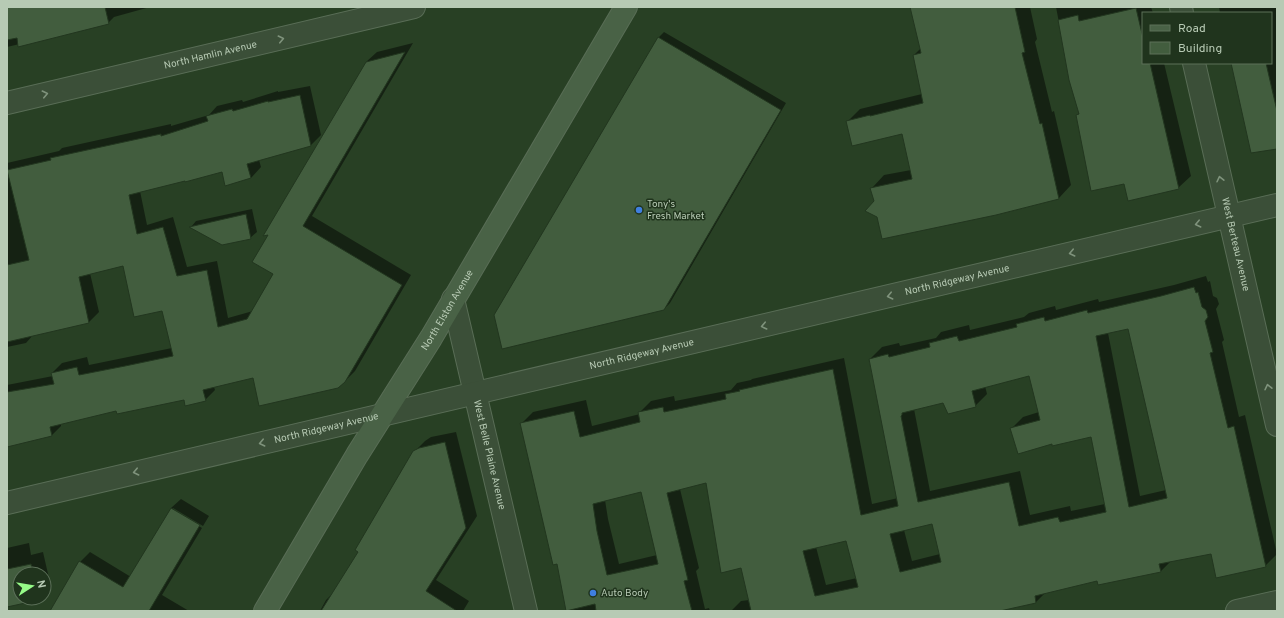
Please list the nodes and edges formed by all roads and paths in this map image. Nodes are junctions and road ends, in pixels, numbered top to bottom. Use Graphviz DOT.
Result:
graph roads {
  1 [pos="414,7"];
  2 [pos="626,7"];
  3 [pos="385,10"];
  4 [pos="1194,64"];
  5 [pos="7,103"];
  6 [pos="1277,206"];
  7 [pos="1229,217"];
  8 [pos="453,299"];
  9 [pos="475,393"];
  10 [pos="382,415"];
  11 [pos="1277,425"];
  12 [pos="7,503"];
  13 [pos="1277,602"];
  14 [pos="265,611"];
  15 [pos="526,611"];
  16 [pos="1237,611"];
  1 -- 3 [label="street, North Hamlin Avenue"];
  2 -- 8 [label="main road, North Elston Avenue"];
  5 -- 3 [label="street, North Hamlin Avenue, one-way"];
  7 -- 4 [label="street, West Berteau Avenue, one-way"];
  6 -- 7 [label="street, North Ridgeway Avenue"];
  7 -- 9 [label="street, North Ridgeway Avenue, one-way"];
  11 -- 7 [label="street, West Berteau Avenue, one-way"];
  8 -- 9 [label="street, West Belle Plaine Avenue"];
  8 -- 10 [label="main road, North Elston Avenue"];
  9 -- 10 [label="street, North Ridgeway Avenue"];
  9 -- 15 [label="street, West Belle Plaine Avenue"];
  10 -- 12 [label="street, North Ridgeway Avenue, one-way"];
  10 -- 14 [label="main road, North Elston Avenue"];
  13 -- 16 [label="street"];
}
